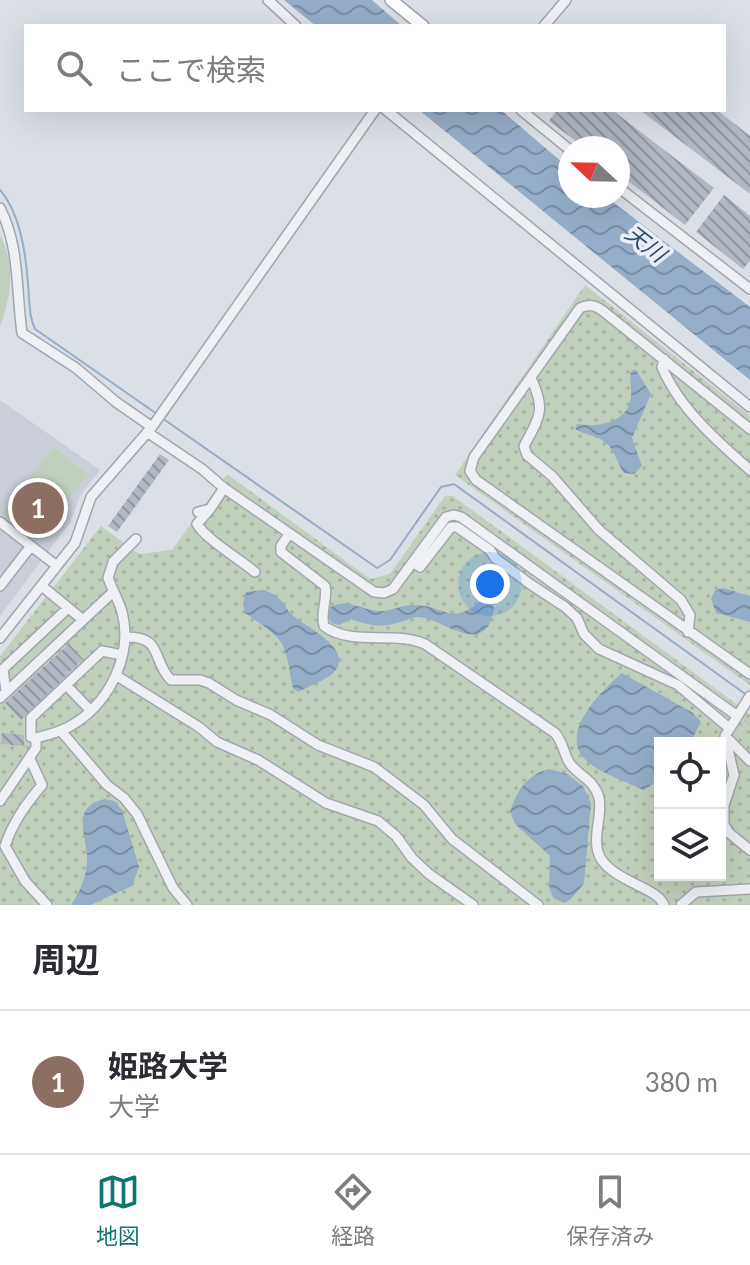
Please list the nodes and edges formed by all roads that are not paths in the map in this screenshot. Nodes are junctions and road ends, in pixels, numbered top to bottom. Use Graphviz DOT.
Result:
graph roads {
  1 [pos="268,0"];
  2 [pos="391,0"];
  3 [pos="566,0"];
  4 [pos="294,24"];
  5 [pos="421,24"];
  6 [pos="546,24"];
  7 [pos="374,112"];
  8 [pos="388,112"];
  9 [pos="523,112"];
  10 [pos="558,140"];
  11 [pos="630,196"];
  12 [pos="0,208"];
  13 [pos="750,289"];
  14 [pos="664,359"];
  15 [pos="531,378"];
  16 [pos="750,407"];
  17 [pos="750,429"];
  18 [pos="150,430"];
  19 [pos="750,470"];
  20 [pos="224,488"];
  21 [pos="210,509"];
  22 [pos="198,512"];
  23 [pos="0,522"];
  24 [pos="289,534"];
  25 [pos="136,539"];
  26 [pos="31,546"];
  27 [pos="413,562"];
  28 [pos="57,566"];
  29 [pos="255,572"];
  30 [pos="0,586"];
  31 [pos="43,587"];
  32 [pos="113,592"];
  33 [pos="67,609"];
  34 [pos="83,620"];
  35 [pos="52,623"];
  36 [pos="688,632"];
  37 [pos="66,637"];
  38 [pos="125,637"];
  39 [pos="0,638"];
  40 [pos="122,655"];
  41 [pos="750,674"];
  42 [pos="117,676"];
  43 [pos="67,686"];
  44 [pos="3,694"];
  45 [pos="750,696"];
  46 [pos="90,710"];
  47 [pos="736,715"];
  48 [pos="61,731"];
  49 [pos="727,732"];
  50 [pos="36,738"];
  51 [pos="30,759"];
  52 [pos="750,761"];
  53 [pos="0,801"];
  54 [pos="750,850"];
  55 [pos="750,889"];
  56 [pos="47,905"];
  57 [pos="187,905"];
  58 [pos="473,905"];
  59 [pos="538,905"];
  60 [pos="664,905"];
  61 [pos="681,905"];
  1 -- 4 [label="street"];
  2 -- 5 [label="main road"];
  3 -- 6 [label="street"];
  7 -- 18 [label="street"];
  8 -- 16 [label="street"];
  9 -- 10 [label="street"];
  11 -- 13 [label="street"];
  12 -- 18 [label="street"];
  14 -- 15 [label="street"];
  14 -- 17 [label="street"];
  14 -- 19 [label="street"];
  15 -- 36 [label="street"];
  15 -- 36 [label="street"];
  18 -- 20 [label="street"];
  18 -- 28 [label="street"];
  20 -- 21 [label="street"];
  20 -- 24 [label="street"];
  21 -- 22 [label="street"];
  21 -- 29 [label="street"];
  23 -- 26 [label="street"];
  24 -- 27 [label="street"];
  24 -- 60 [label="street"];
  25 -- 32 [label="street"];
  26 -- 28 [label="street"];
  26 -- 30 [label="street"];
  27 -- 47 [label="street"];
  27 -- 49 [label="street"];
  28 -- 31 [label="street"];
  31 -- 33 [label="street"];
  31 -- 39 [label="street"];
  32 -- 34 [label="street"];
  32 -- 38 [label="street"];
  33 -- 34 [label="street"];
  33 -- 35 [label="street"];
  34 -- 37 [label="street"];
  35 -- 37 [label="street"];
  35 -- 44 [label="street"];
  36 -- 41 [label="street"];
  37 -- 44 [label="street"];
  38 -- 40 [label="street"];
  38 -- 59 [label="street"];
  40 -- 42 [label="street"];
  40 -- 43 [label="street"];
  42 -- 46 [label="street"];
  42 -- 58 [label="street"];
  43 -- 46 [label="street"];
  43 -- 50 [label="street"];
  45 -- 47 [label="street"];
  46 -- 48 [label="street"];
  47 -- 49 [label="street"];
  48 -- 50 [label="street"];
  48 -- 57 [label="street"];
  49 -- 52 [label="street"];
  49 -- 54 [label="street"];
  50 -- 51 [label="street"];
  51 -- 53 [label="street"];
  51 -- 56 [label="street"];
  55 -- 61 [label="street"];
}
